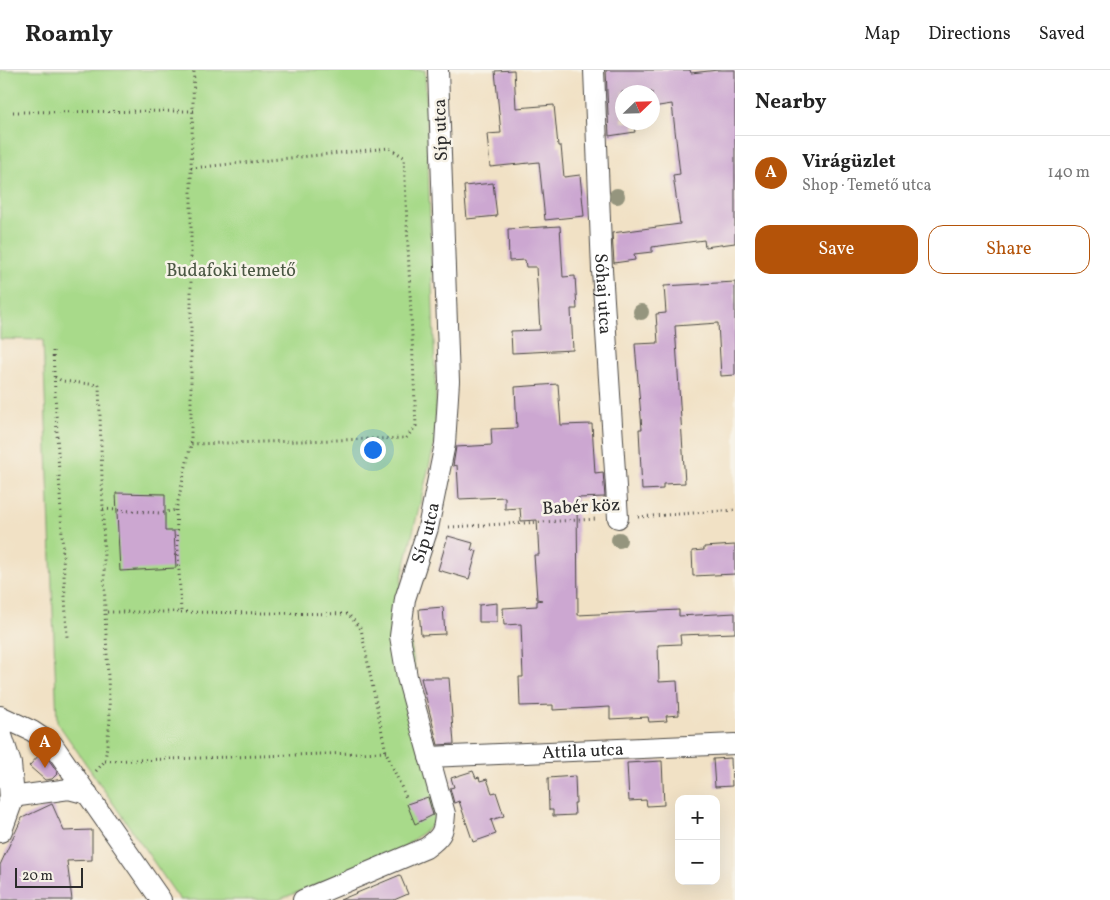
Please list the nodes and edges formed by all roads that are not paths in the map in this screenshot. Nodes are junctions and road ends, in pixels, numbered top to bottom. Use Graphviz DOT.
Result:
graph roads {
  1 [pos="438,70"];
  2 [pos="594,70"];
  3 [pos="618,518"];
  4 [pos="0,716"];
  5 [pos="0,736"];
  6 [pos="735,744"];
  7 [pos="429,757"];
  8 [pos="83,788"];
  9 [pos="12,796"];
  10 [pos="0,830"];
  11 [pos="161,900"];
  12 [pos="303,900"];
  1 -- 7 [label="street, Síp utca"];
  2 -- 3 [label="street, Sóhaj utca"];
  4 -- 8 [label="street"];
  5 -- 9 [label="street"];
  6 -- 7 [label="street, Attila utca"];
  7 -- 12 [label="street, Síp utca"];
  8 -- 9 [label="street"];
  8 -- 11 [label="street"];
  9 -- 10 [label="street"];
}
